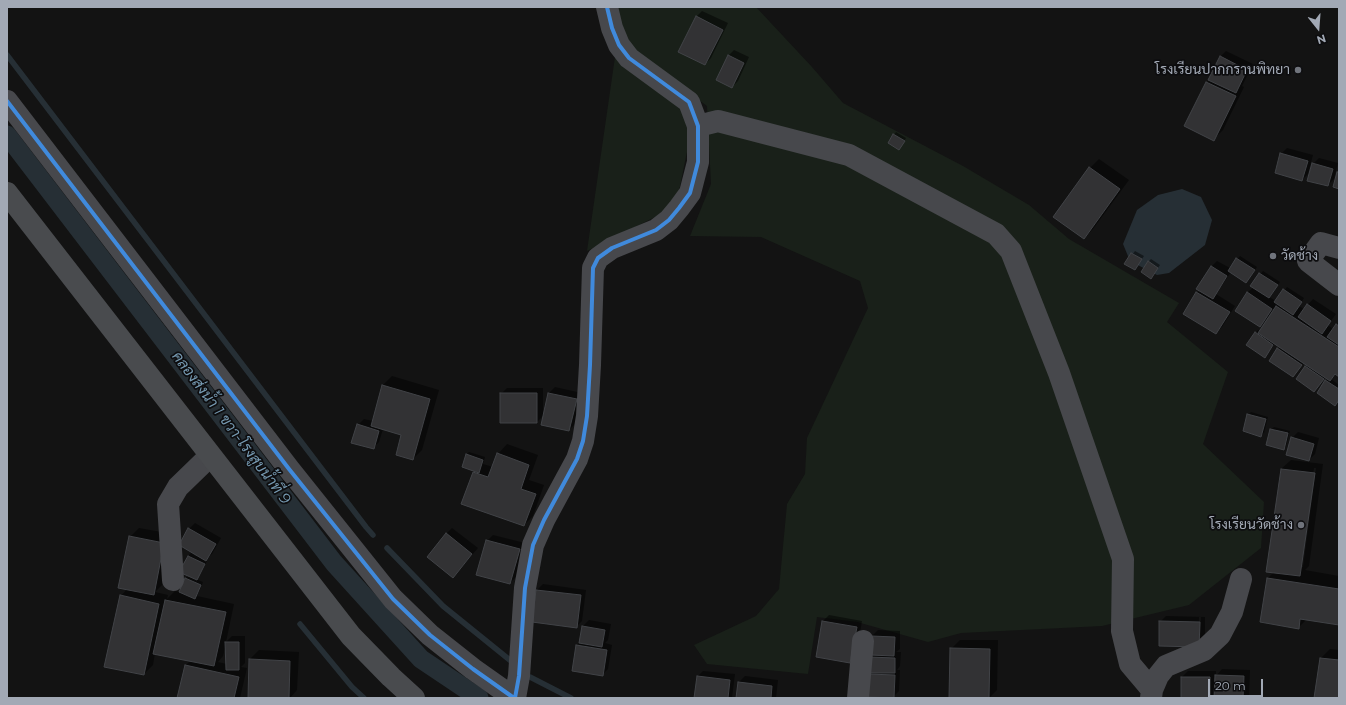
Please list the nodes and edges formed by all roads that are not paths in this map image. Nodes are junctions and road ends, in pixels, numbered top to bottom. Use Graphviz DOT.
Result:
graph roads {
  1 [pos="607,7"];
  2 [pos="7,101"];
  3 [pos="698,126"];
  4 [pos="7,193"];
  5 [pos="1339,248"];
  6 [pos="1339,285"];
  7 [pos="210,456"];
  8 [pos="1241,579"];
  9 [pos="173,580"];
  10 [pos="863,641"];
  11 [pos="1151,694"];
  12 [pos="414,698"];
  13 [pos="514,698"];
  14 [pos="858,698"];
  1 -- 3 [label="street"];
  2 -- 13 [label="street"];
  3 -- 11 [label="street"];
  3 -- 13 [label="street"];
  4 -- 7 [label="main road"];
  5 -- 6 [label="street"];
  7 -- 9 [label="street"];
  7 -- 12 [label="main road"];
  8 -- 11 [label="street"];
  10 -- 14 [label="street"];
}
